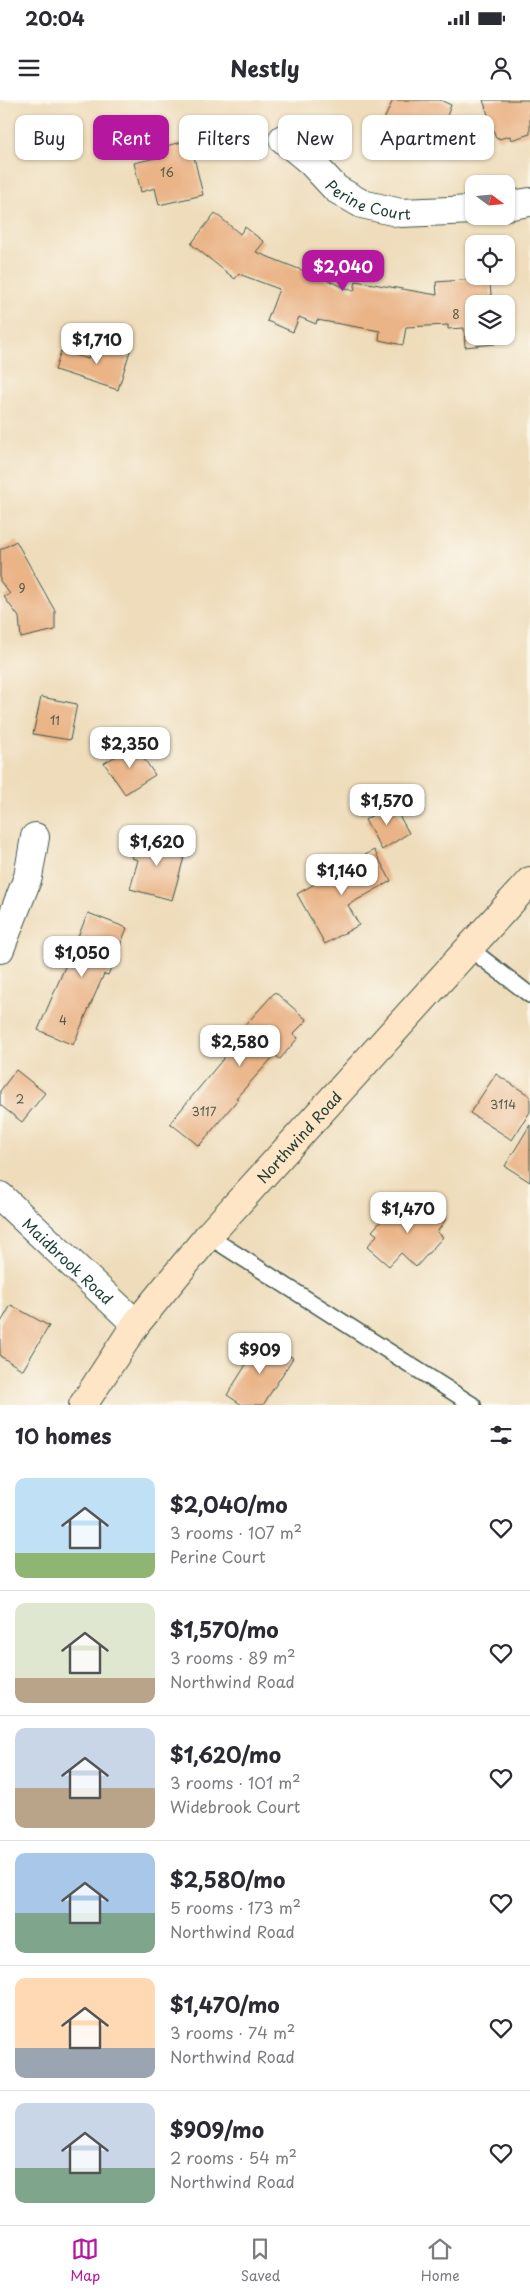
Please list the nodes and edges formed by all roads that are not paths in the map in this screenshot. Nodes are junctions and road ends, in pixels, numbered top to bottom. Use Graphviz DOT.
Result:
graph roads {
  1 [pos="309,160"];
  2 [pos="530,202"];
  3 [pos="515,204"];
  4 [pos="465,210"];
  5 [pos="35,837"];
  6 [pos="530,880"];
  7 [pos="469,948"];
  8 [pos="0,949"];
  9 [pos="530,995"];
  10 [pos="0,1196"];
  11 [pos="208,1236"];
  12 [pos="136,1324"];
  13 [pos="83,1405"];
  14 [pos="473,1405"];
  1 -- 4 [label="street, Perine Court"];
  2 -- 3 [label="street"];
  5 -- 8 [label="street"];
  6 -- 7 [label="street, Northwind Road"];
  7 -- 9 [label="lane"];
  7 -- 11 [label="street, Northwind Road"];
  10 -- 12 [label="street, Maidbrook Road"];
  11 -- 12 [label="street, Northwind Road"];
  11 -- 14 [label="lane"];
  12 -- 13 [label="street, Northwind Road"];
}
